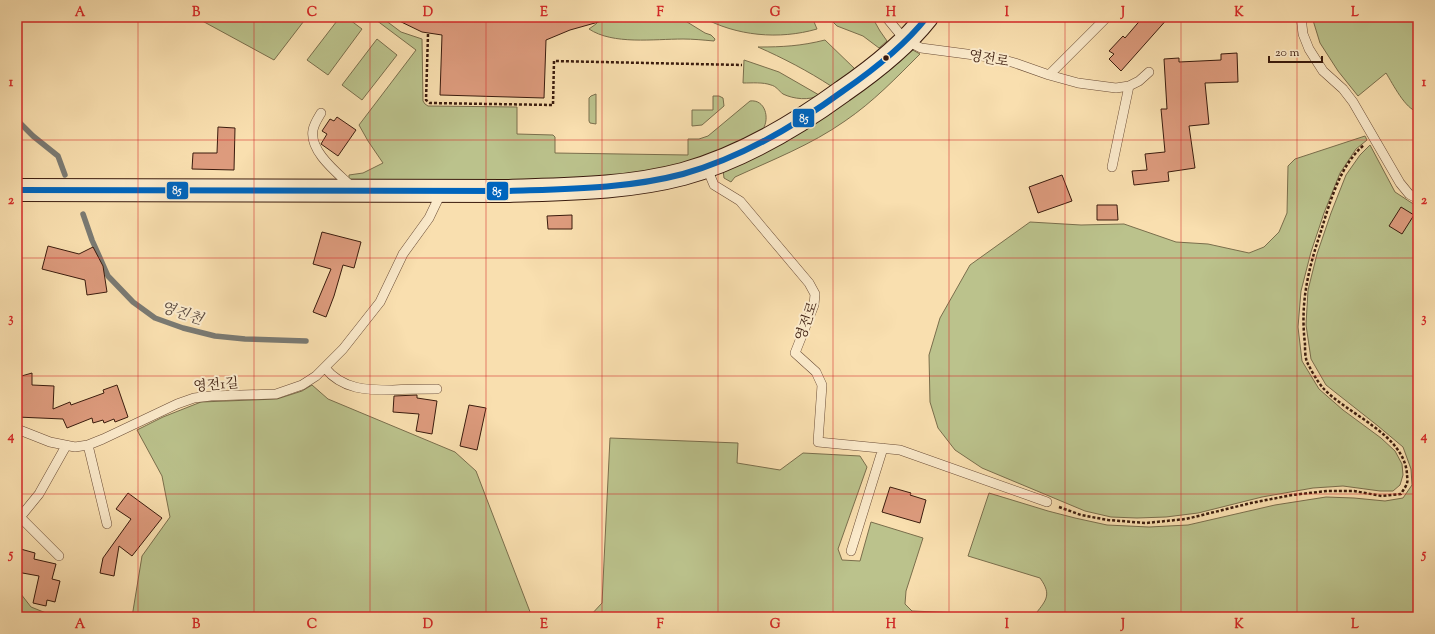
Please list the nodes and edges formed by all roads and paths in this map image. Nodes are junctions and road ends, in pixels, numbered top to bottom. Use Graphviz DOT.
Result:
graph roads {
  1 [pos="886,17"];
  2 [pos="927,17"];
  3 [pos="1107,17"];
  4 [pos="1301,17"];
  5 [pos="428,34"];
  6 [pos="905,40"];
  7 [pos="742,65"];
  8 [pos="1149,72"];
  9 [pos="1049,75"];
  10 [pos="1129,86"];
  11 [pos="321,113"];
  12 [pos="1374,137"];
  13 [pos="706,166"];
  14 [pos="1112,167"];
  15 [pos="17,190"];
  16 [pos="356,191"];
  17 [pos="442,191"];
  18 [pos="1418,199"];
  19 [pos="325,368"];
  20 [pos="437,389"];
  21 [pos="17,429"];
  22 [pos="88,445"];
  23 [pos="66,446"];
  24 [pos="883,448"];
  25 [pos="1047,502"];
  26 [pos="19,519"];
  27 [pos="107,524"];
  28 [pos="851,551"];
  29 [pos="59,556"];
  1 -- 6 [label="lane"];
  2 -- 6 [label="street"];
  3 -- 9 [label="lane"];
  4 -- 12 [label="lane"];
  5 -- 7 [label="path"];
  6 -- 9 [label="lane, 영전로"];
  6 -- 13 [label="street"];
  8 -- 10 [label="lane"];
  9 -- 10 [label="lane, 영전로"];
  10 -- 14 [label="lane"];
  11 -- 16 [label="lane"];
  12 -- 18 [label="lane"];
  12 -- 25 [label="path"];
  13 -- 17 [label="street"];
  13 -- 24 [label="lane, 영전로"];
  15 -- 16 [label="street"];
  16 -- 17 [label="street"];
  17 -- 19 [label="lane, 영전1길"];
  19 -- 20 [label="lane"];
  19 -- 22 [label="lane, 영전1길"];
  21 -- 23 [label="lane, 영전1길"];
  22 -- 23 [label="lane, 영전1길"];
  22 -- 27 [label="lane"];
  23 -- 26 [label="lane"];
  24 -- 25 [label="lane, 영전로"];
  24 -- 28 [label="lane"];
  26 -- 29 [label="lane"];
}
